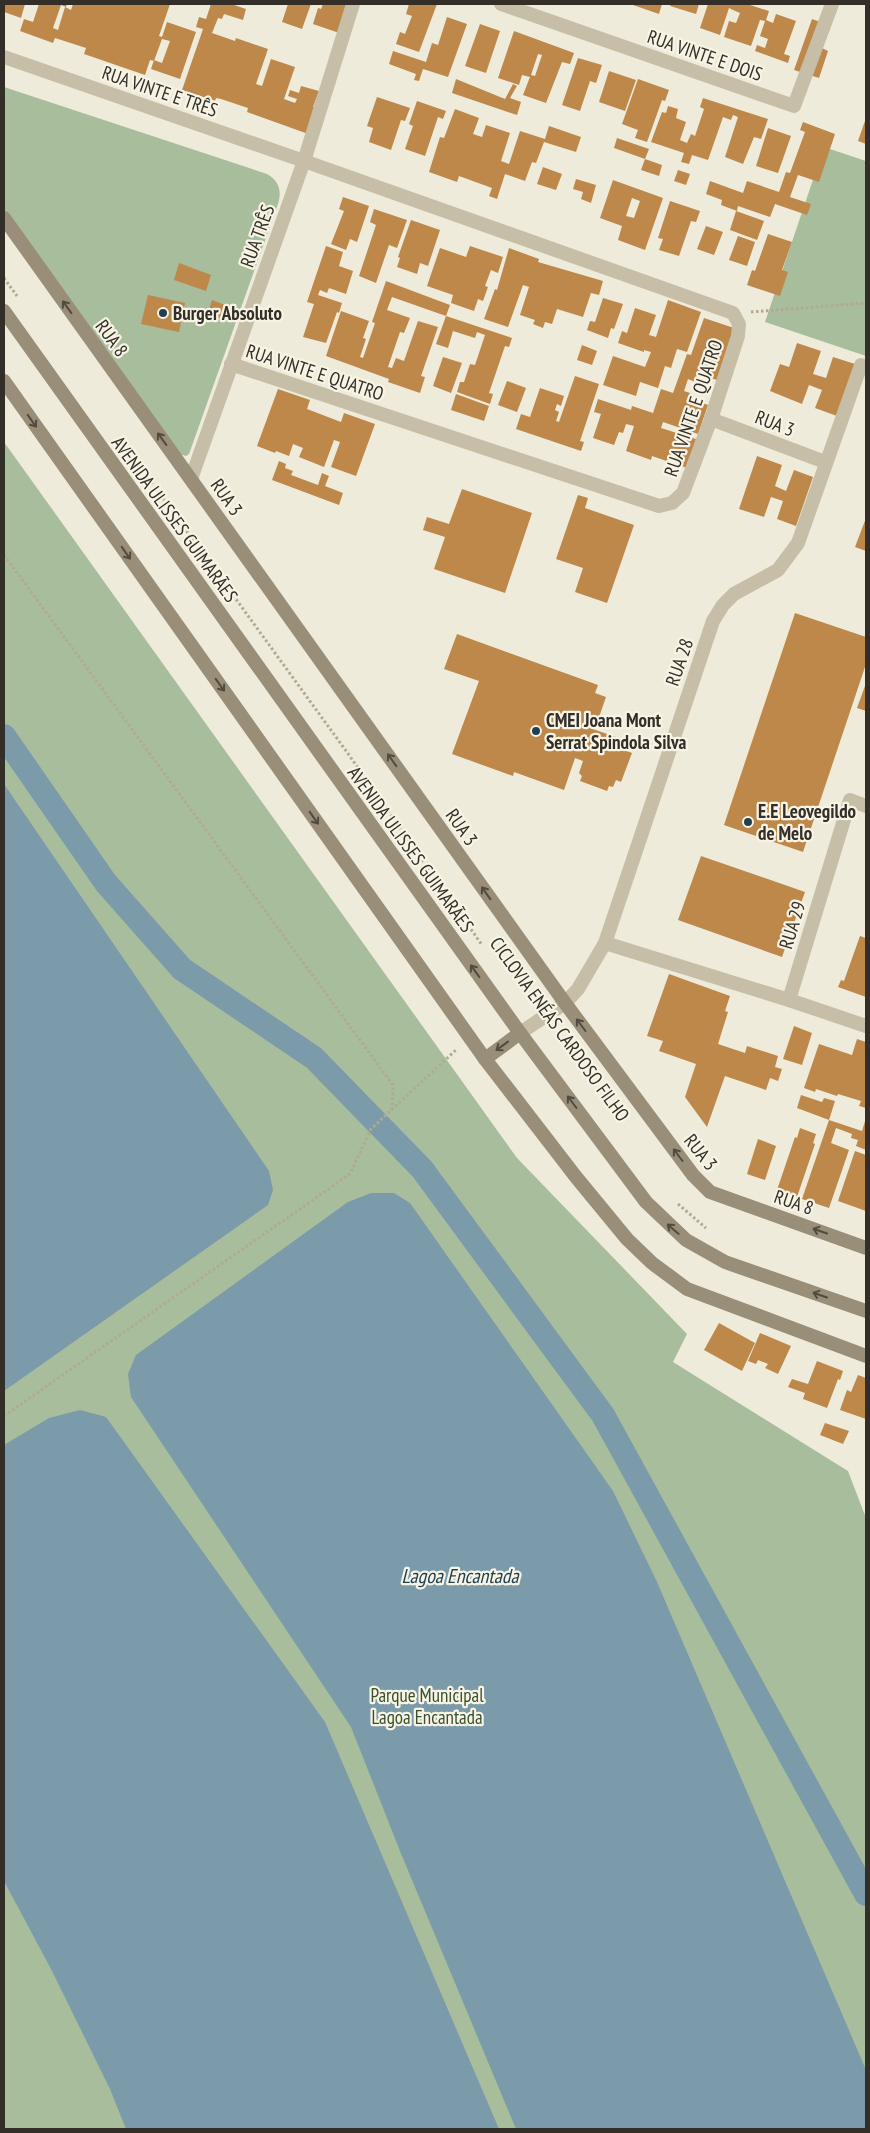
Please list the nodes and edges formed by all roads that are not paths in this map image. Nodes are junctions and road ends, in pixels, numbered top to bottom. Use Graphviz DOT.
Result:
graph roads {
  1 [pos="353,4"];
  2 [pos="501,4"];
  3 [pos="832,4"];
  4 [pos="4,57"];
  5 [pos="304,161"];
  6 [pos="4,218"];
  7 [pos="4,311"];
  8 [pos="231,364"];
  9 [pos="861,364"];
  10 [pos="4,381"];
  11 [pos="711,419"];
  12 [pos="825,462"];
  13 [pos="191,478"];
  14 [pos="866,806"];
  15 [pos="605,942"];
  16 [pos="789,1000"];
  17 [pos="565,1003"];
  18 [pos="866,1026"];
  19 [pos="520,1033"];
  20 [pos="485,1058"];
  21 [pos="710,1192"];
  22 [pos="866,1248"];
  23 [pos="866,1311"];
  24 [pos="866,1356"];
  1 -- 5 [label="street, RUA TRÊS"];
  2 -- 3 [label="street, RUA VINTE E DOIS"];
  4 -- 5 [label="street, RUA VINTE E TRÊS"];
  5 -- 8 [label="street, RUA TRÊS"];
  5 -- 11 [label="street, RUA VINTE E QUATRO"];
  13 -- 6 [label="main road, RUA 8, one-way"];
  19 -- 7 [label="main road, AVENIDA ULISSES GUIMARÃES, one-way"];
  8 -- 11 [label="street, RUA VINTE E QUATRO"];
  8 -- 13 [label="street, RUA TRÊS"];
  9 -- 12 [label="street, RUA 28"];
  10 -- 20 [label="main road, one-way"];
  11 -- 12 [label="street, RUA 3"];
  12 -- 15 [label="street, RUA 28"];
  17 -- 13 [label="main road, RUA 3, one-way"];
  14 -- 16 [label="street, RUA 29"];
  15 -- 16 [label="street"];
  15 -- 17 [label="street, RUA 28"];
  16 -- 18 [label="street"];
  17 -- 19 [label="street, RUA 28"];
  21 -- 17 [label="main road, RUA 3, one-way"];
  19 -- 20 [label="main road, one-way"];
  23 -- 19 [label="main road, AVENIDA ULISSES GUIMARÃES, one-way"];
  20 -- 24 [label="main road"];
  22 -- 21 [label="main road, RUA 8, one-way"];
}
